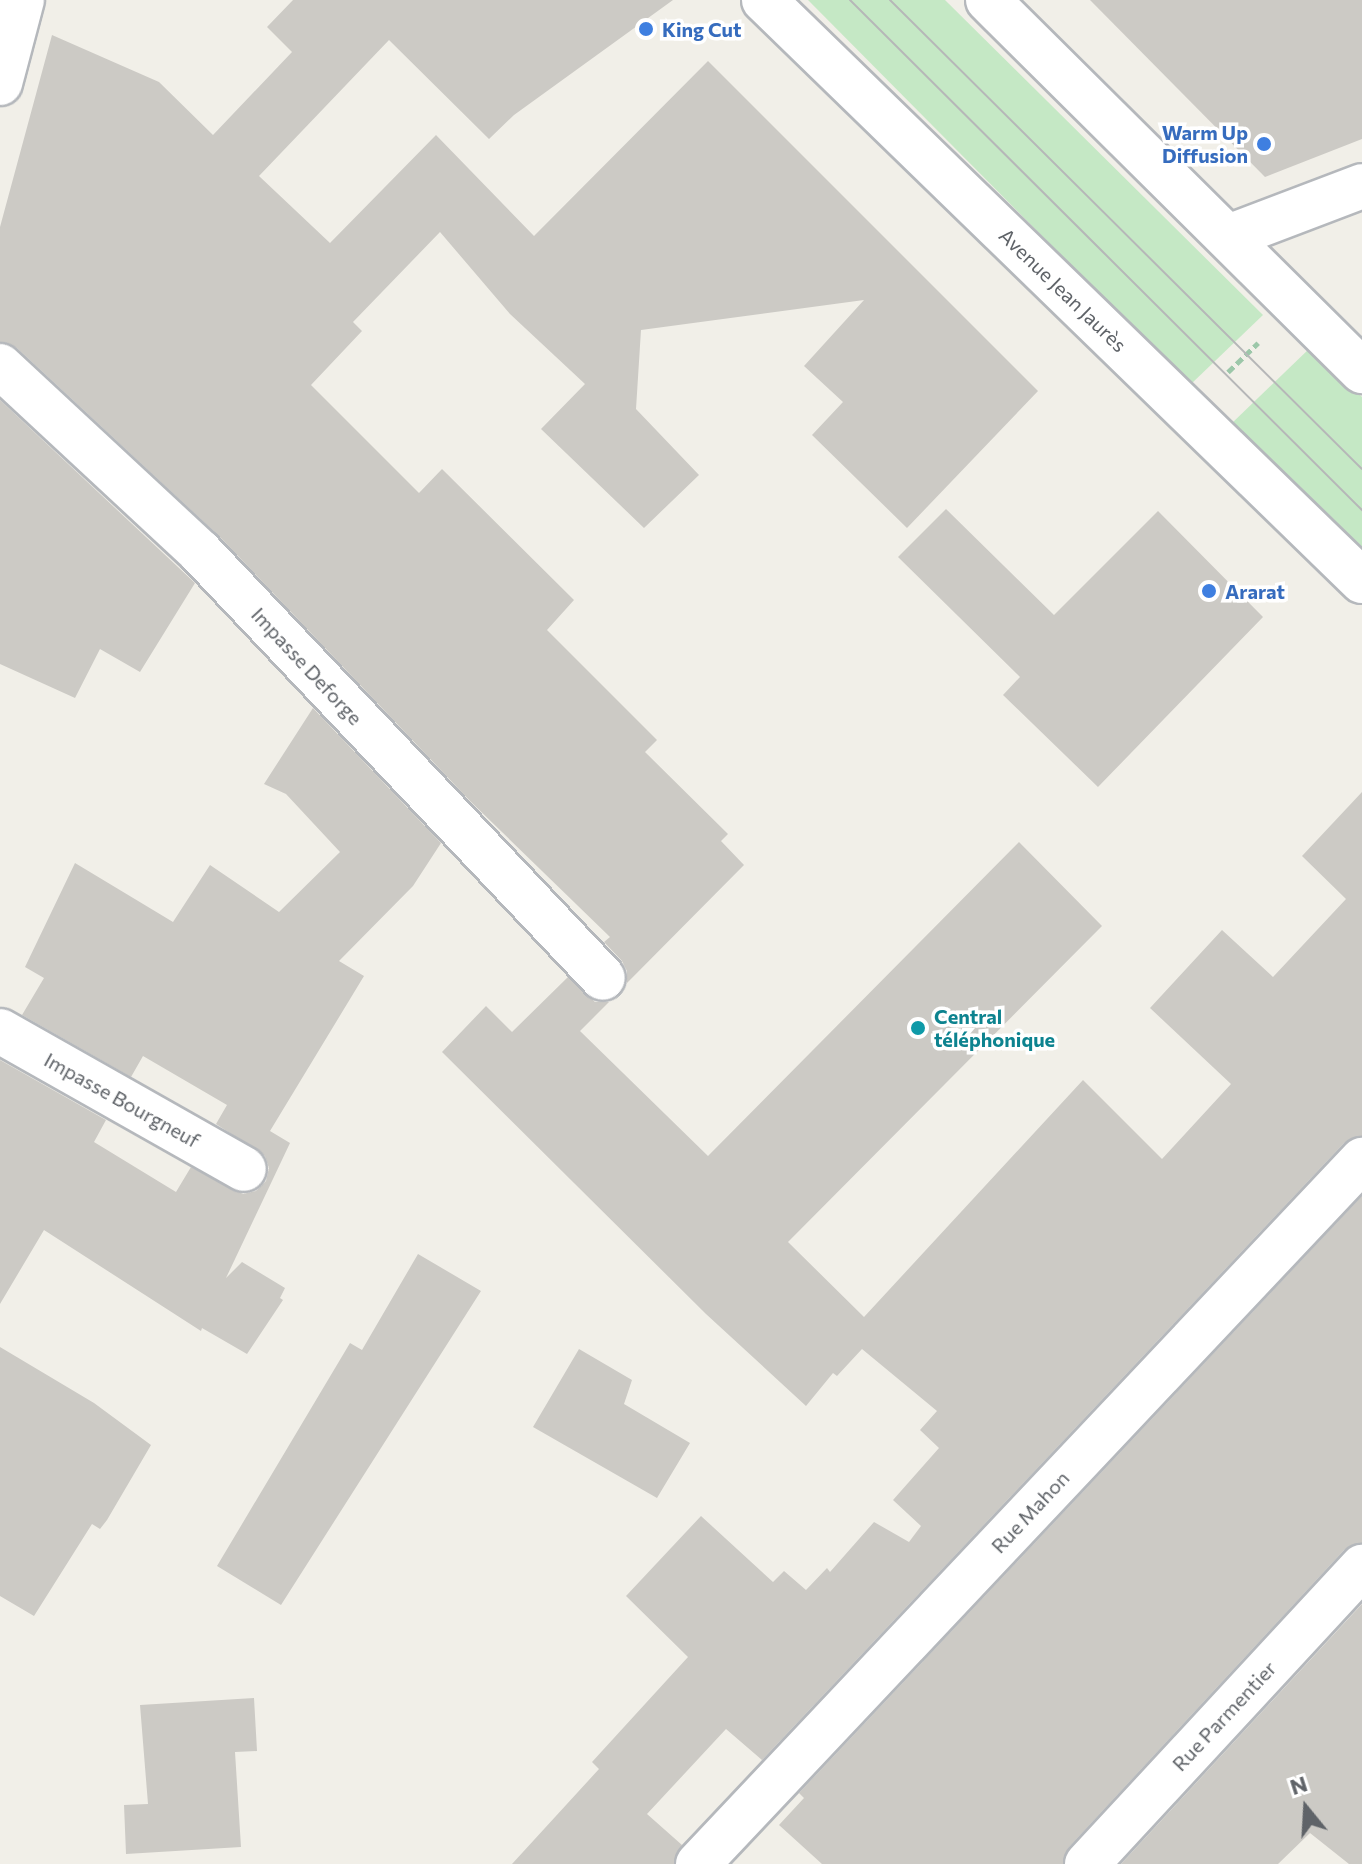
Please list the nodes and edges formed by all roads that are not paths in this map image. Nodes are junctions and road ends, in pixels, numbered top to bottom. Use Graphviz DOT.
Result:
graph roads {
  1 [pos="22,0"];
  2 [pos="764,0"];
  3 [pos="988,0"];
  4 [pos="0,83"];
  5 [pos="1362,186"];
  6 [pos="1228,237"];
  7 [pos="0,366"];
  8 [pos="1362,371"];
  9 [pos="1362,581"];
  10 [pos="603,978"];
  11 [pos="0,1031"];
  12 [pos="1362,1160"];
  13 [pos="244,1169"];
  14 [pos="1362,1567"];
  15 [pos="698,1864"];
  16 [pos="1087,1864"];
  1 -- 4 [label="street"];
  2 -- 9 [label="street, Avenue Jean Jaurès"];
  3 -- 6 [label="street"];
  5 -- 6 [label="street"];
  6 -- 8 [label="street"];
  7 -- 10 [label="street, Impasse Deforge"];
  11 -- 13 [label="street, Impasse Bourgneuf"];
  12 -- 15 [label="street, Rue Mahon"];
  14 -- 16 [label="street, Rue Parmentier"];
}
